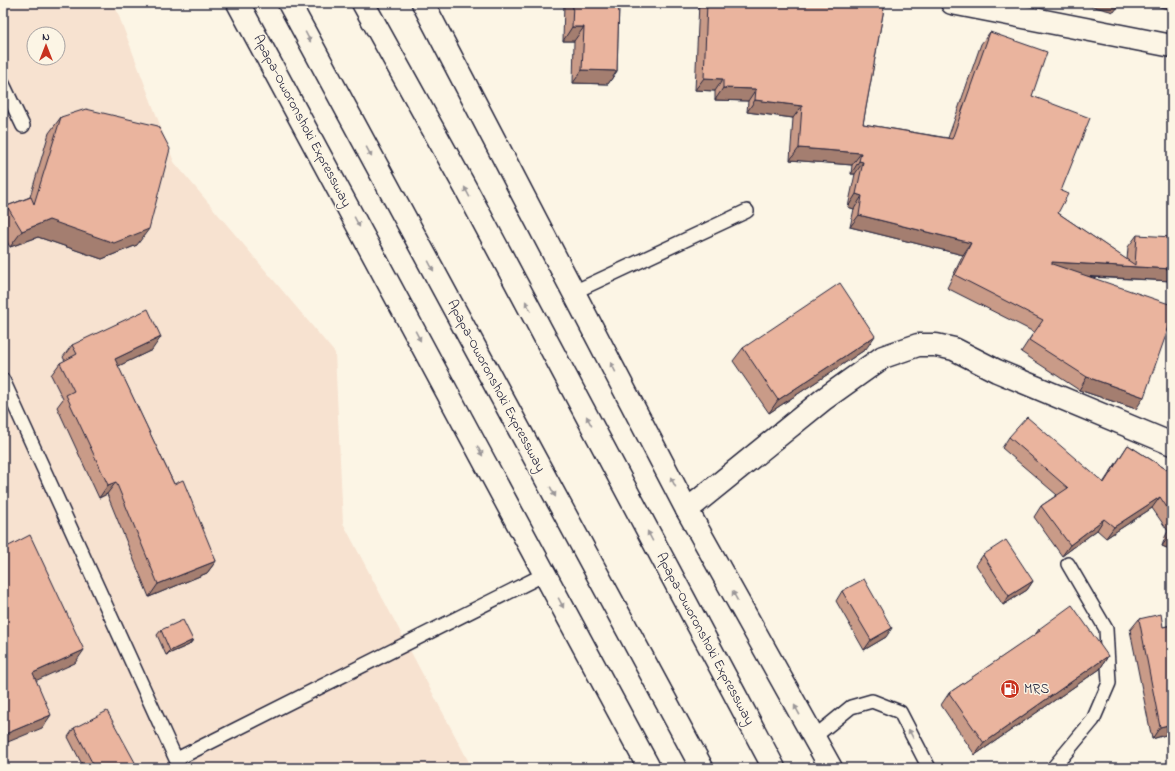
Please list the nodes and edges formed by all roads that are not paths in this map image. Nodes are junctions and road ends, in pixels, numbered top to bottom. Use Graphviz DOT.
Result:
graph roads {
  1 [pos="238,3"];
  2 [pos="289,3"];
  3 [pos="363,3"];
  4 [pos="423,3"];
  5 [pos="952,3"];
  6 [pos="1172,46"];
  7 [pos="3,84"];
  8 [pos="23,126"];
  9 [pos="747,211"];
  10 [pos="574,292"];
  11 [pos="3,380"];
  12 [pos="1172,444"];
  13 [pos="687,510"];
  14 [pos="1068,564"];
  15 [pos="545,574"];
  16 [pos="813,738"];
  17 [pos="178,764"];
  18 [pos="647,767"];
  19 [pos="702,768"];
  20 [pos="774,768"];
  21 [pos="831,768"];
  22 [pos="929,768"];
  23 [pos="1053,768"];
  1 -- 15 [label="main road, Apapa-Oworonshoki Expressway, one-way"];
  2 -- 19 [label="main road, Apapa-Oworonshoki Expressway, one-way"];
  20 -- 3 [label="main road, Apapa-Oworonshoki Expressway, one-way"];
  4 -- 10 [label="main road"];
  5 -- 6 [label="main road"];
  7 -- 8 [label="lane"];
  9 -- 10 [label="lane"];
  13 -- 10 [label="main road, one-way"];
  11 -- 17 [label="lane"];
  12 -- 13 [label="main road"];
  16 -- 13 [label="main road, one-way"];
  14 -- 23 [label="lane"];
  15 -- 17 [label="lane"];
  15 -- 18 [label="main road, Apapa-Oworonshoki Expressway, one-way"];
  16 -- 21 [label="main road"];
  22 -- 16 [label="lane, one-way"];
}
